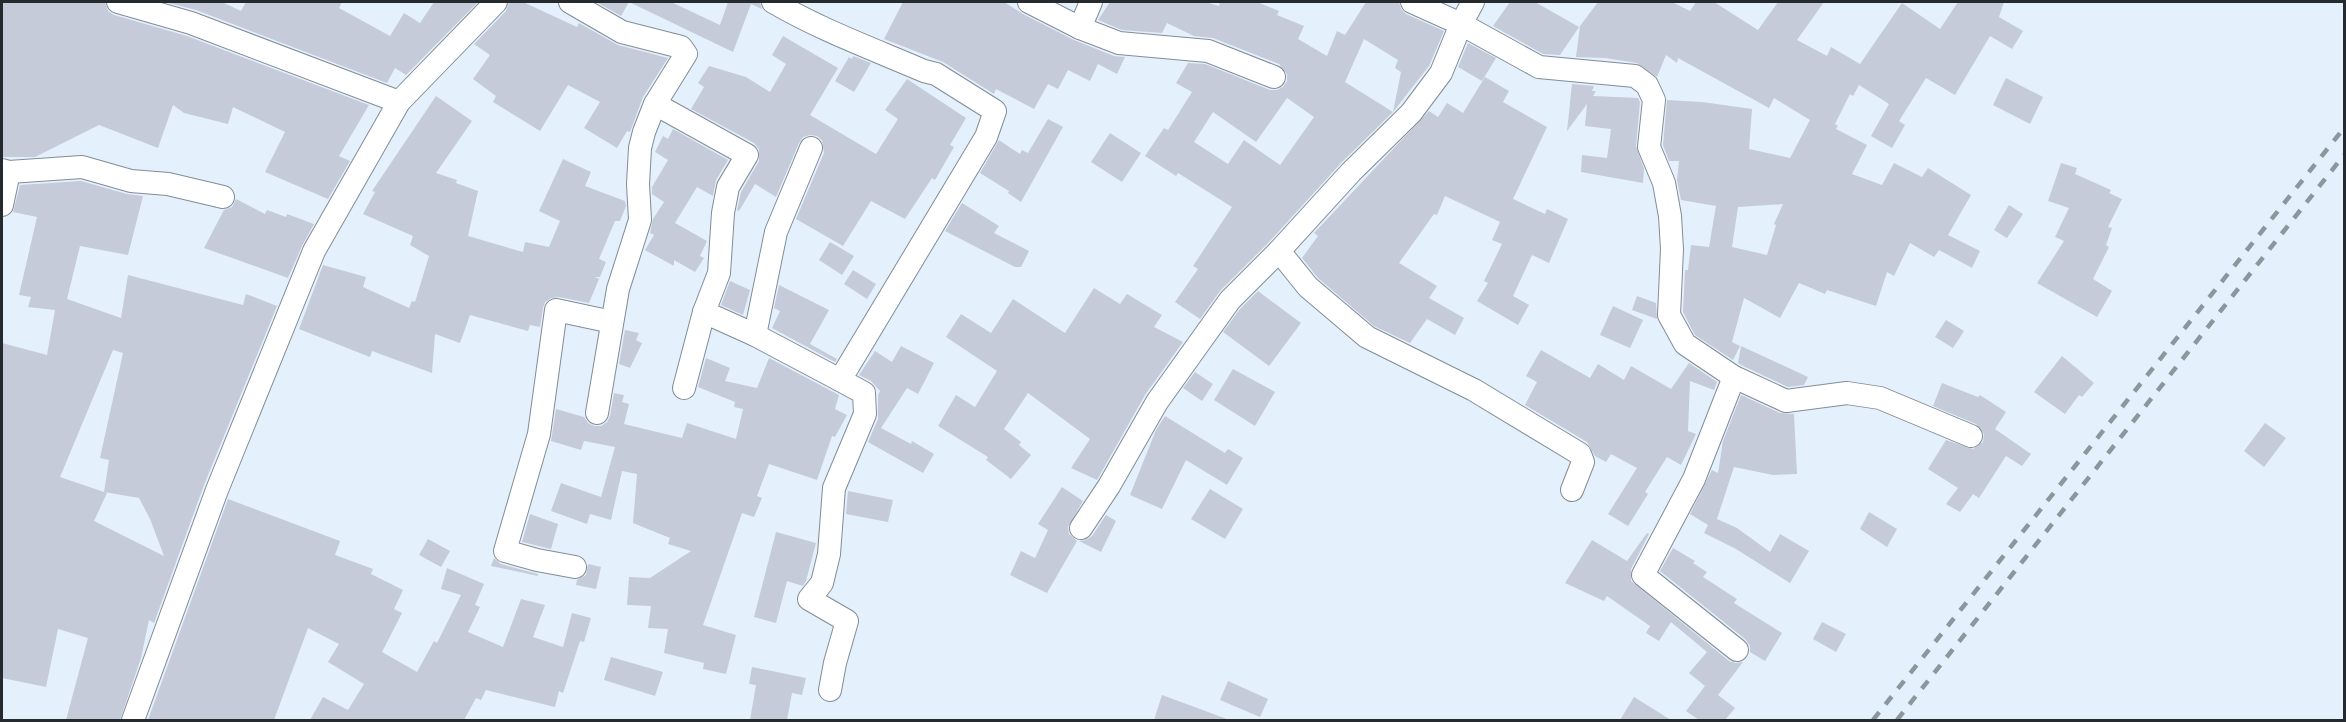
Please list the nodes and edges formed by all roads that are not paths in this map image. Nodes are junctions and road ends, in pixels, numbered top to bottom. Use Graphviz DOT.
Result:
graph roads {
  1 [pos="118,2"];
  2 [pos="496,2"];
  3 [pos="570,2"];
  4 [pos="773,2"];
  5 [pos="1029,2"];
  6 [pos="1091,2"];
  7 [pos="1412,2"];
  8 [pos="1473,2"];
  9 [pos="1461,24"];
  10 [pos="1080,28"];
  11 [pos="1274,77"];
  12 [pos="399,102"];
  13 [pos="655,104"];
  14 [pos="810,148"];
  15 [pos="5,171"];
  16 [pos="223,197"];
  17 [pos="2,205"];
  18 [pos="1279,251"];
  19 [pos="704,312"];
  20 [pos="612,322"];
  21 [pos="755,335"];
  22 [pos="1734,377"];
  23 [pos="840,380"];
  24 [pos="684,388"];
  25 [pos="597,413"];
  26 [pos="1971,436"];
  27 [pos="1572,490"];
  28 [pos="1081,528"];
  29 [pos="575,567"];
  30 [pos="1737,651"];
  31 [pos="830,690"];
  32 [pos="133,720"];
  1 -- 12 [label="street"];
  2 -- 12 [label="street"];
  3 -- 13 [label="street"];
  4 -- 23 [label="street"];
  5 -- 10 [label="street"];
  6 -- 10 [label="street"];
  7 -- 9 [label="street"];
  8 -- 9 [label="street"];
  9 -- 18 [label="street"];
  9 -- 22 [label="street"];
  10 -- 11 [label="street"];
  12 -- 32 [label="street"];
  13 -- 19 [label="street"];
  13 -- 20 [label="street"];
  14 -- 21 [label="street"];
  15 -- 16 [label="street"];
  15 -- 17 [label="street"];
  18 -- 27 [label="street"];
  18 -- 28 [label="street"];
  19 -- 21 [label="street"];
  19 -- 24 [label="street"];
  20 -- 25 [label="street"];
  20 -- 29 [label="street"];
  21 -- 23 [label="street"];
  22 -- 26 [label="street"];
  22 -- 30 [label="street"];
  23 -- 31 [label="street"];
}
